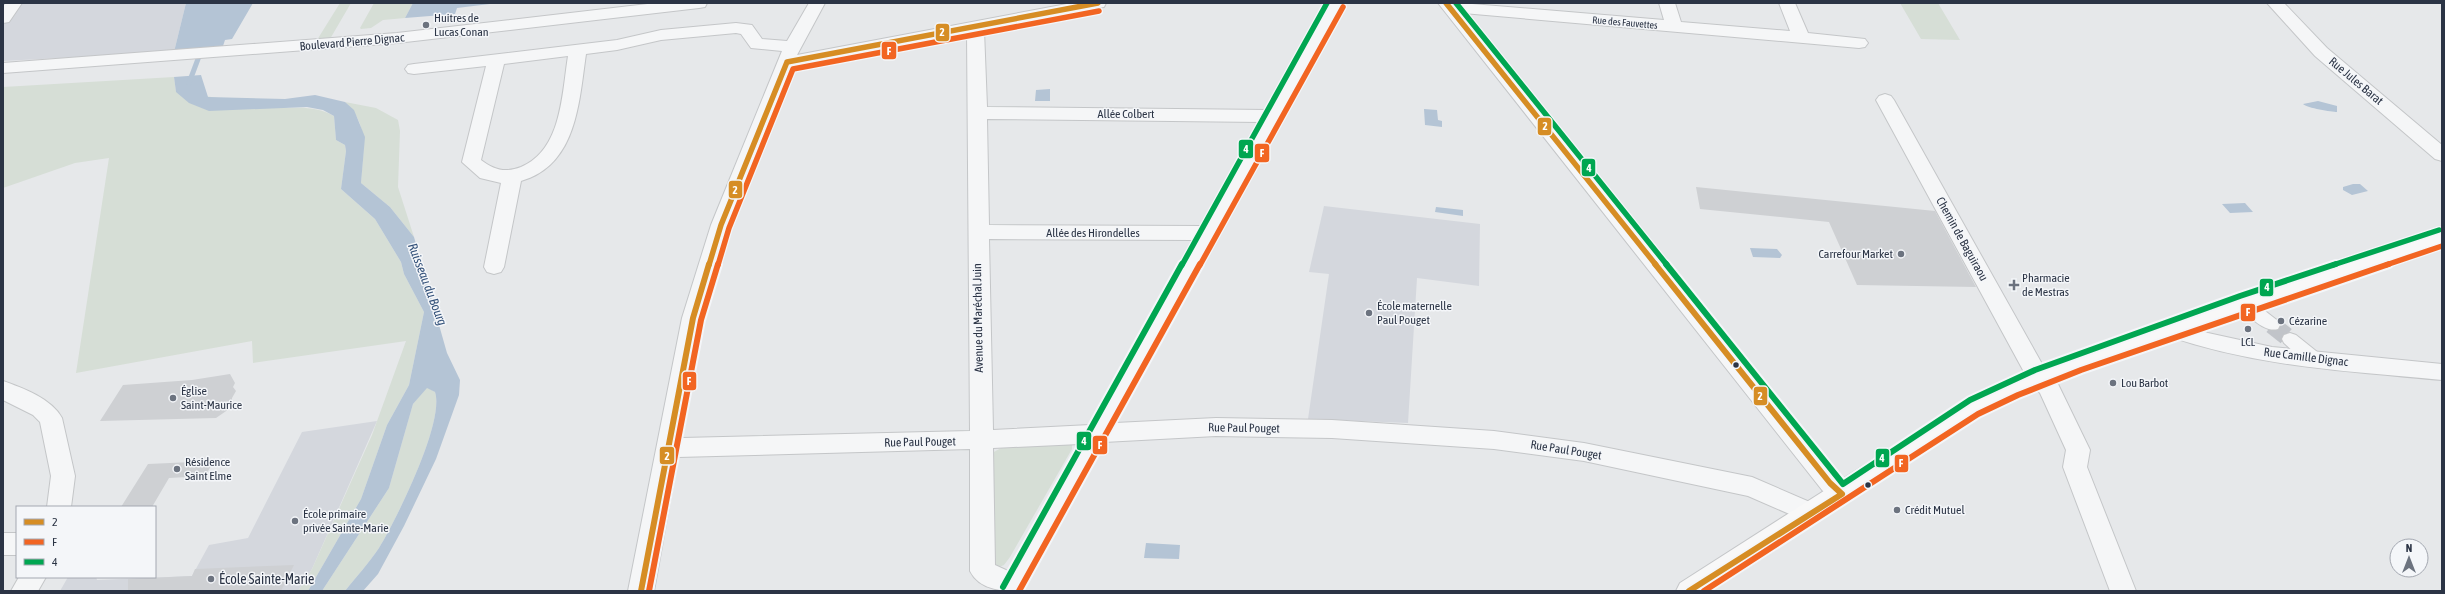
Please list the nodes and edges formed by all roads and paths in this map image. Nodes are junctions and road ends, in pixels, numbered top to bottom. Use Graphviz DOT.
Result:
graph roads {
  1 [pos="14,3"];
  2 [pos="699,3"];
  3 [pos="817,3"];
  4 [pos="1098,3"];
  5 [pos="1336,3"];
  6 [pos="1667,3"];
  7 [pos="1787,3"];
  8 [pos="2275,3"];
  9 [pos="1448,5"];
  10 [pos="3,18"];
  11 [pos="975,25"];
  12 [pos="1674,26"];
  13 [pos="1801,37"];
  14 [pos="1859,43"];
  15 [pos="578,50"];
  16 [pos="789,54"];
  17 [pos="496,59"];
  18 [pos="3,68"];
  19 [pos="414,69"];
  20 [pos="1885,100"];
  21 [pos="977,113"];
  22 [pos="1274,116"];
  23 [pos="2442,155"];
  24 [pos="512,176"];
  25 [pos="977,232"];
  26 [pos="1208,233"];
  27 [pos="2442,238"];
  28 [pos="494,267"];
  29 [pos="2245,304"];
  30 [pos="2272,325"];
  31 [pos="2174,329"];
  32 [pos="2290,339"];
  33 [pos="2315,359"];
  34 [pos="2442,372"];
  35 [pos="2038,378"];
  36 [pos="3,390"];
  37 [pos="1096,433"];
  38 [pos="980,440"];
  39 [pos="667,448"];
  40 [pos="1842,494"];
  41 [pos="59,506"];
  42 [pos="1810,514"];
  43 [pos="3,544"];
  44 [pos="16,544"];
  45 [pos="32,578"];
  46 [pos="1011,588"];
  47 [pos="24,591"];
  48 [pos="641,591"];
  49 [pos="1689,591"];
  50 [pos="2123,591"];
  1 -- 10 [label="street"];
  2 -- 18 [label="street, Boulevard Pierre Dignac"];
  3 -- 16 [label="street"];
  4 -- 11 [label="street"];
  5 -- 22 [label="street"];
  6 -- 12 [label="street"];
  7 -- 13 [label="street"];
  8 -- 23 [label="street, Rue Jules Barat"];
  9 -- 12 [label="street, Rue des Fauvettes"];
  9 -- 40 [label="street"];
  11 -- 16 [label="street"];
  11 -- 21 [label="street, Avenue du Maréchal Juin"];
  12 -- 13 [label="street, Rue des Fauvettes"];
  13 -- 14 [label="street, Rue des Fauvettes"];
  15 -- 16 [label="street"];
  15 -- 17 [label="street"];
  15 -- 24 [label="street"];
  16 -- 39 [label="street"];
  17 -- 19 [label="street"];
  17 -- 24 [label="street"];
  20 -- 35 [label="street, Chemin de Baguiraou"];
  21 -- 22 [label="street, Allée Colbert"];
  21 -- 25 [label="street, Avenue du Maréchal Juin"];
  22 -- 26 [label="street"];
  24 -- 28 [label="street"];
  25 -- 26 [label="street, Allée des Hirondelles"];
  25 -- 38 [label="street, Avenue du Maréchal Juin"];
  26 -- 37 [label="street"];
  27 -- 29 [label="main road"];
  29 -- 30 [label="street"];
  29 -- 31 [label="main road"];
  31 -- 33 [label="street, Rue Camille Dignac"];
  31 -- 35 [label="main road"];
  32 -- 33 [label="street"];
  33 -- 34 [label="street, Rue Camille Dignac"];
  35 -- 40 [label="main road"];
  35 -- 50 [label="street, Chemin de Baguiraou"];
  36 -- 41 [label="street"];
  37 -- 38 [label="street, Rue Paul Pouget"];
  37 -- 42 [label="street, Rue Paul Pouget"];
  37 -- 46 [label="street"];
  38 -- 39 [label="street, Rue Paul Pouget"];
  38 -- 46 [label="street, Avenue du Maréchal Juin"];
  39 -- 48 [label="street"];
  40 -- 42 [label="main road"];
  42 -- 49 [label="main road"];
  43 -- 44 [label="street"];
  45 -- 47 [label="street"];
}
